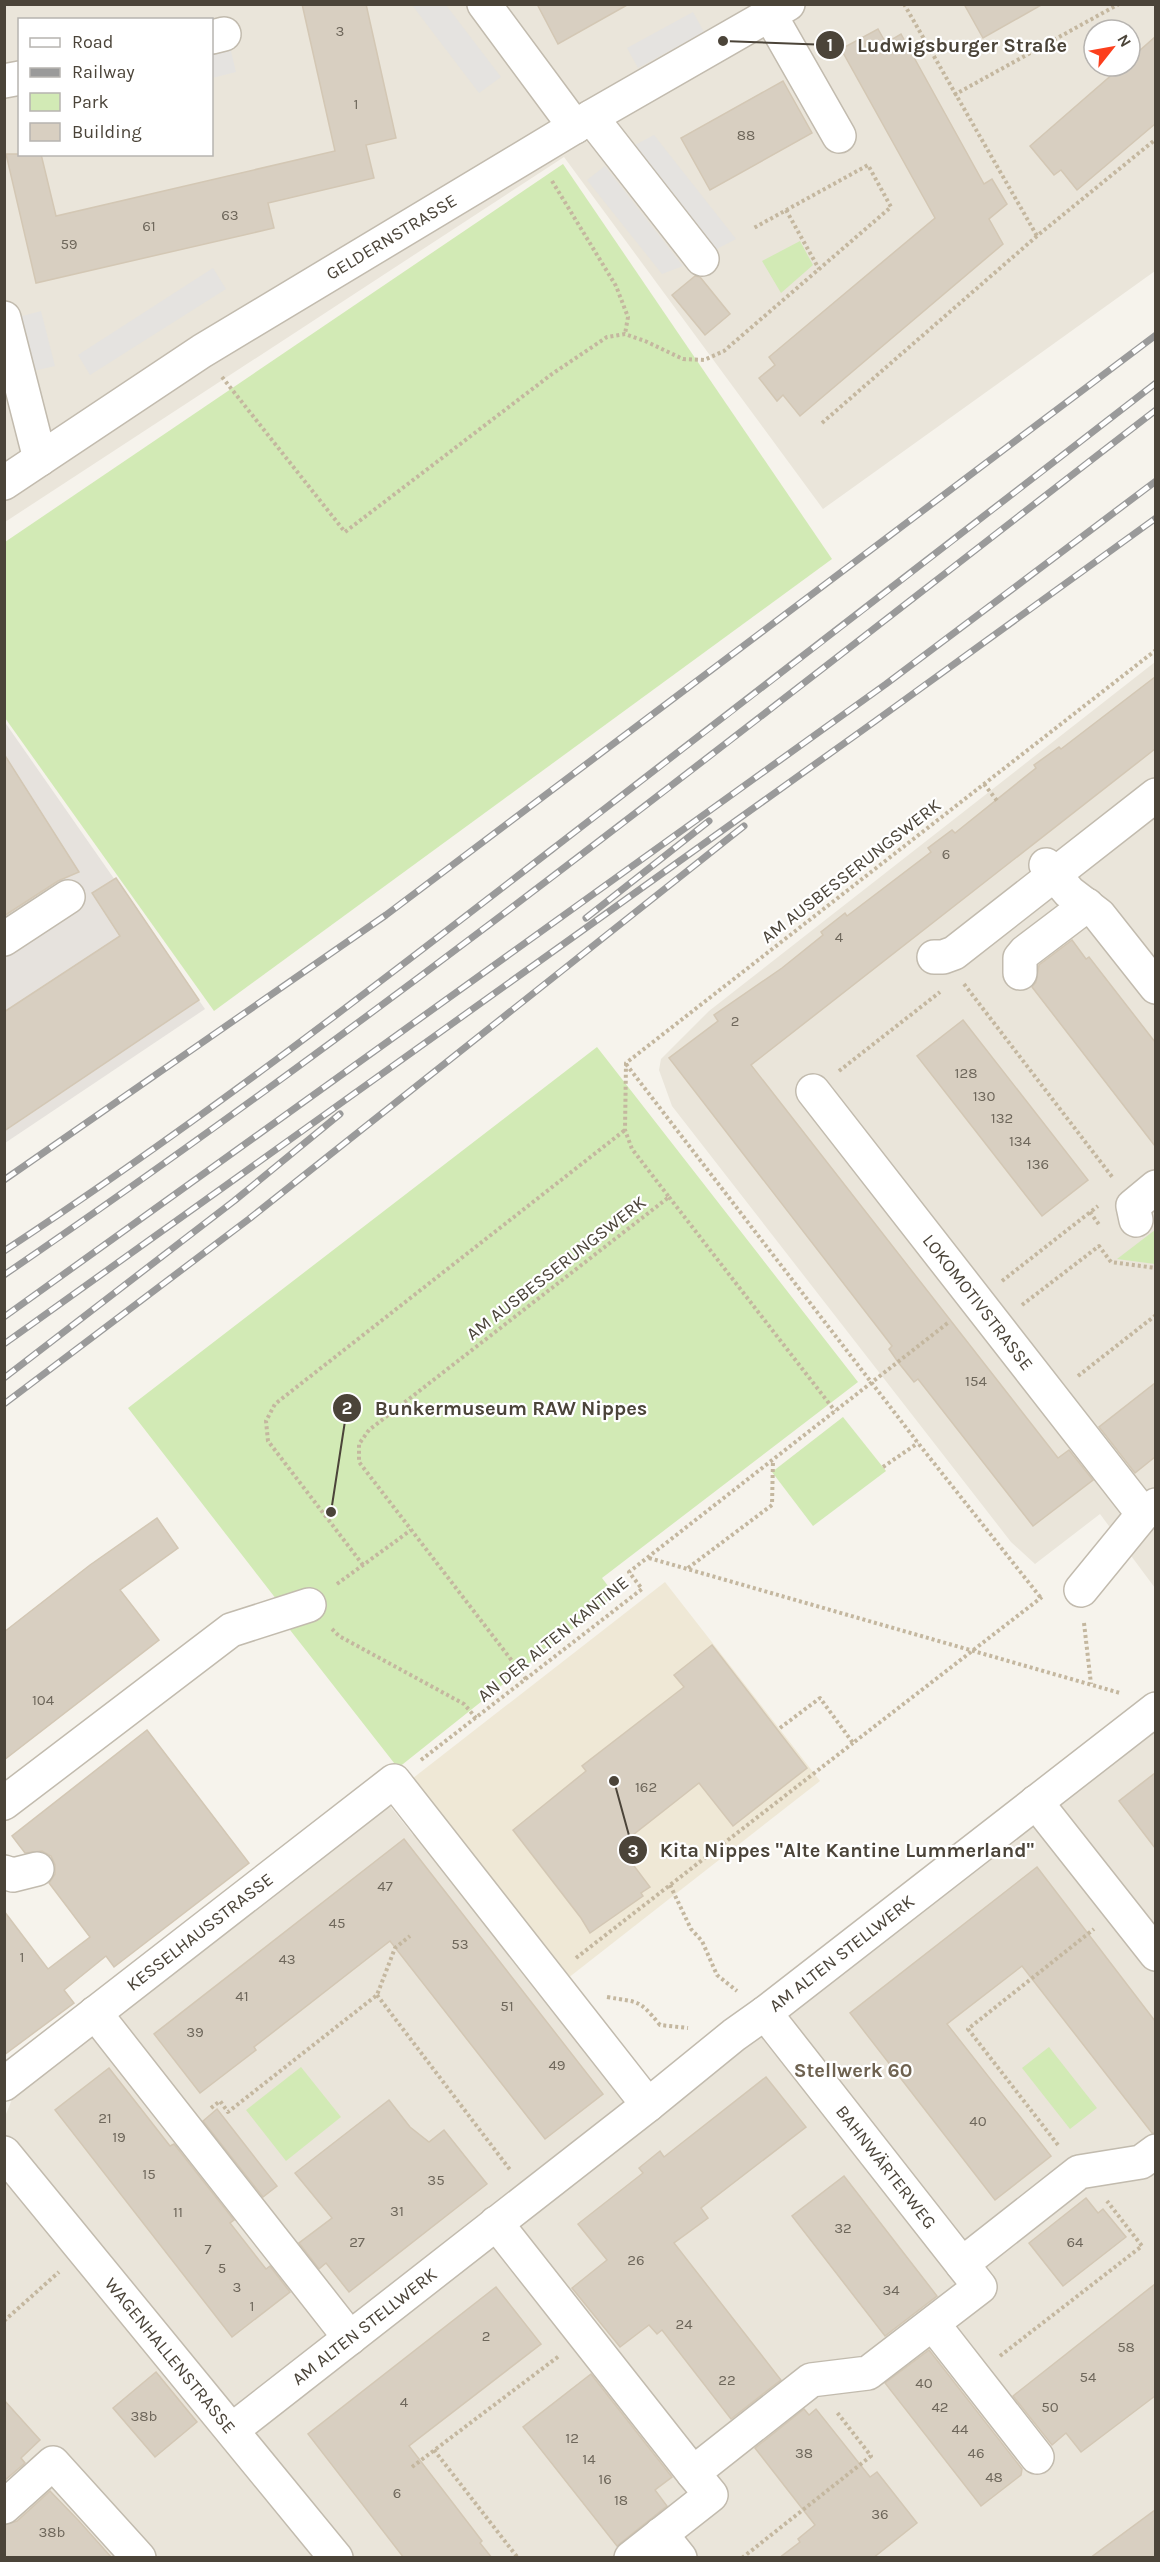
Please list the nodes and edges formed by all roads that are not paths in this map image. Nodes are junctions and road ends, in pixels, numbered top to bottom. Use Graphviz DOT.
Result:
graph roads {
  1 [pos="484,4"];
  2 [pos="779,10"];
  3 [pos="583,122"];
  4 [pos="839,136"];
  5 [pos="702,259"];
  6 [pos="4,318"];
  7 [pos="40,459"];
  8 [pos="4,483"];
  9 [pos="1155,795"];
  10 [pos="1064,884"];
  11 [pos="68,897"];
  12 [pos="4,939"];
  13 [pos="934,957"];
  14 [pos="1020,973"];
  15 [pos="1155,987"];
  16 [pos="813,1091"];
  17 [pos="1155,1187"];
  18 [pos="1136,1220"];
  19 [pos="1149,1510"];
  20 [pos="1081,1590"];
  21 [pos="309,1605"];
  22 [pos="1155,1709"];
  23 [pos="1036,1802"];
  24 [pos="4,1803"];
  25 [pos="37,1869"];
  26 [pos="4,1872"];
  27 [pos="1155,1954"];
  28 [pos="95,2013"];
  29 [pos="765,2013"];
  30 [pos="4,2084"];
  31 [pos="648,2105"];
  32 [pos="1155,2151"];
  33 [pos="4,2153"];
  34 [pos="496,2223"];
  35 [pos="962,2264"];
  36 [pos="933,2324"];
  37 [pos="350,2338"];
  38 [pos="232,2430"];
  39 [pos="1037,2457"];
  40 [pos="693,2473"];
  41 [pos="4,2507"];
  42 [pos="671,2546"];
  43 [pos="139,2558"];
  44 [pos="336,2558"];
  45 [pos="631,2558"];
  1 -- 3 [label="street"];
  2 -- 3 [label="street, GELDERNSTRASSE"];
  2 -- 4 [label="street"];
  3 -- 5 [label="street"];
  3 -- 7 [label="street, GELDERNSTRASSE"];
  6 -- 7 [label="street"];
  7 -- 8 [label="street, GELDERNSTRASSE"];
  9 -- 10 [label="street"];
  10 -- 13 [label="street"];
  10 -- 14 [label="street"];
  10 -- 15 [label="street"];
  11 -- 12 [label="street"];
  16 -- 19 [label="street, LOKOMOTIVSTRASSE"];
  17 -- 18 [label="street"];
  19 -- 20 [label="street, LOKOMOTIVSTRASSE"];
  21 -- 24 [label="street"];
  22 -- 23 [label="street, AM ALTEN STELLWERK"];
  23 -- 27 [label="street"];
  23 -- 29 [label="street, AM ALTEN STELLWERK"];
  25 -- 26 [label="street"];
  28 -- 30 [label="street, KESSELHAUSSTRASSE"];
  28 -- 31 [label="street, KESSELHAUSSTRASSE"];
  28 -- 37 [label="street"];
  29 -- 31 [label="street, AM ALTEN STELLWERK"];
  29 -- 35 [label="street, BAHNWÄRTERWEG"];
  31 -- 34 [label="street, AM ALTEN STELLWERK"];
  32 -- 35 [label="street"];
  33 -- 38 [label="street, WAGENHALLENSTRASSE"];
  34 -- 37 [label="street, AM ALTEN STELLWERK"];
  34 -- 40 [label="street"];
  35 -- 36 [label="street, BAHNWÄRTERWEG"];
  36 -- 39 [label="street"];
  36 -- 40 [label="street, BAHNWÄRTERWEG"];
  37 -- 38 [label="street, AM ALTEN STELLWERK"];
  38 -- 44 [label="street, WAGENHALLENSTRASSE"];
  40 -- 42 [label="street"];
  41 -- 43 [label="street"];
  42 -- 45 [label="street"];
}
